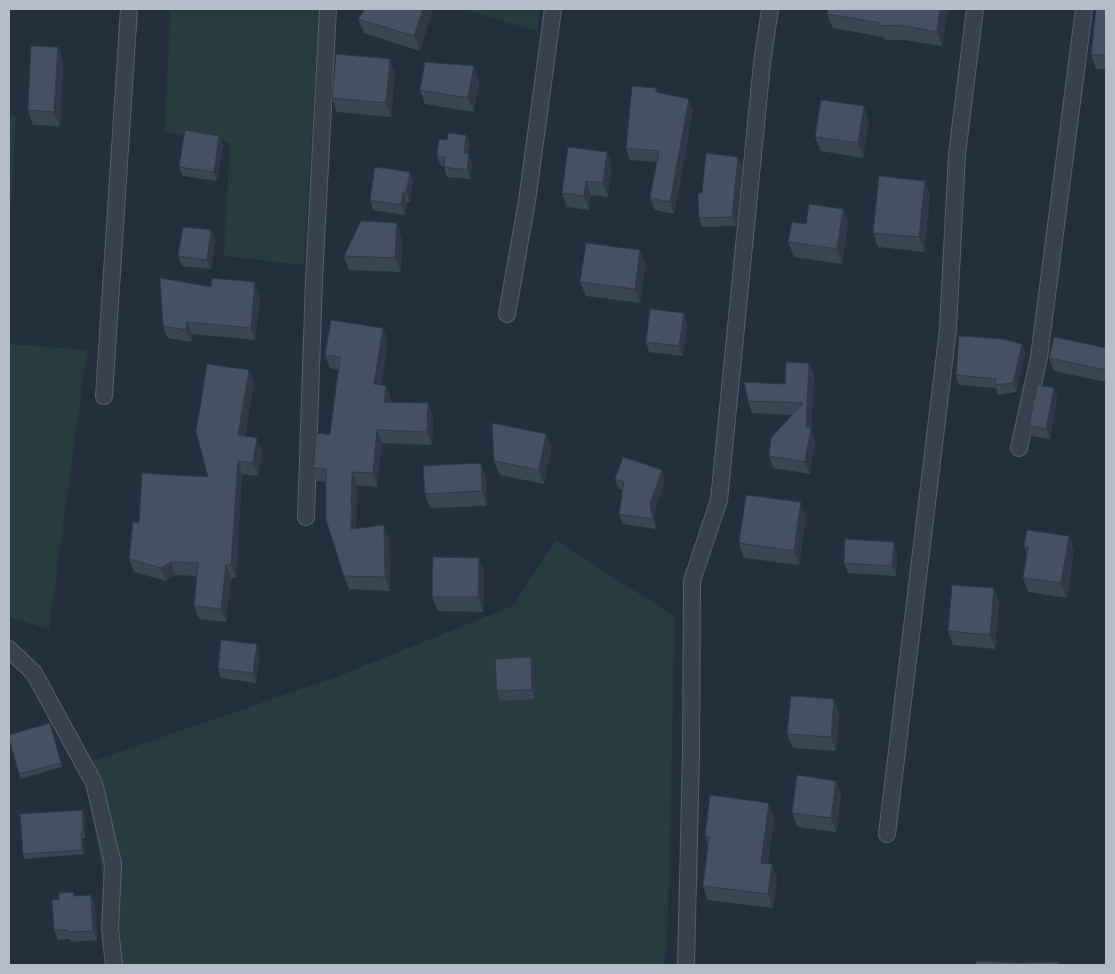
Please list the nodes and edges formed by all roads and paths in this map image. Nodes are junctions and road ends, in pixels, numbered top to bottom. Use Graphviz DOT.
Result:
graph roads {
  1 [pos="129,9"];
  2 [pos="328,9"];
  3 [pos="553,9"];
  4 [pos="770,9"];
  5 [pos="975,9"];
  6 [pos="1084,9"];
  7 [pos="507,314"];
  8 [pos="104,396"];
  9 [pos="1019,448"];
  10 [pos="306,517"];
  11 [pos="9,649"];
  12 [pos="887,834"];
  13 [pos="114,965"];
  14 [pos="686,965"];
  1 -- 8 [label="street"];
  2 -- 10 [label="street"];
  3 -- 7 [label="street"];
  4 -- 14 [label="street"];
  5 -- 12 [label="street"];
  6 -- 9 [label="street"];
  11 -- 13 [label="street"];
}
